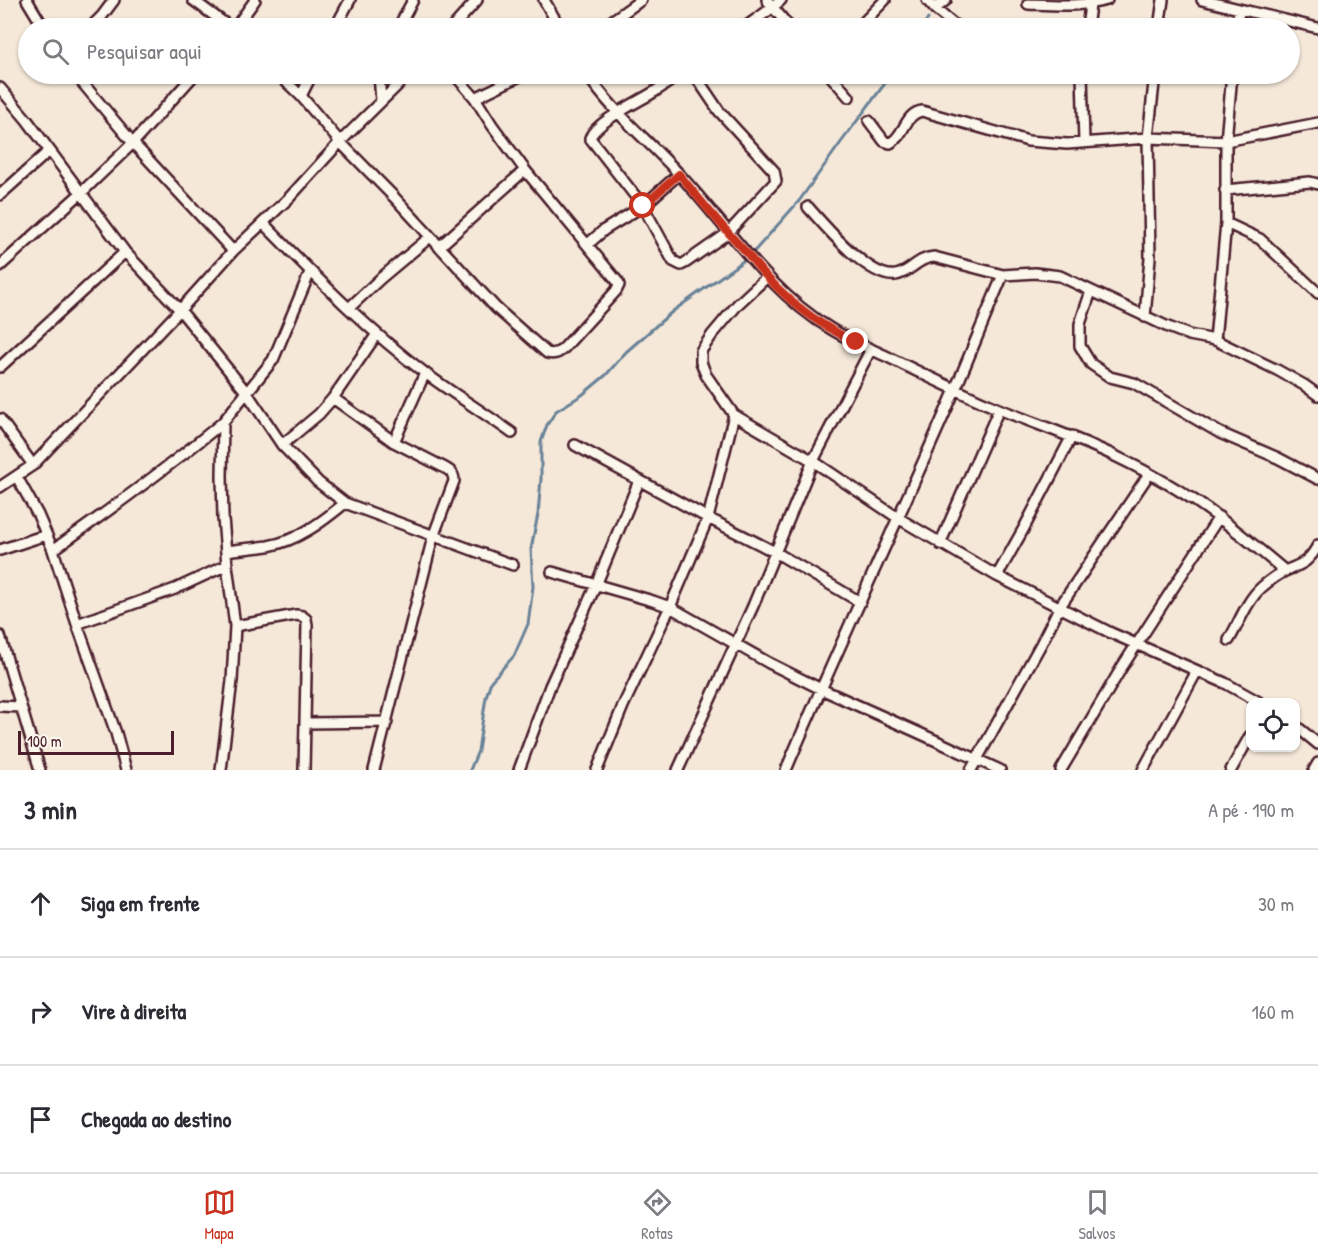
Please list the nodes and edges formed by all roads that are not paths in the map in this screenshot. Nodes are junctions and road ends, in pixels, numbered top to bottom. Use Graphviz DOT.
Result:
graph roads {
  1 [pos="27,0"];
  2 [pos="114,0"];
  3 [pos="193,0"];
  4 [pos="255,0"];
  5 [pos="350,0"];
  6 [pos="413,0"];
  7 [pos="477,0"];
  8 [pos="544,0"];
  9 [pos="641,0"];
  10 [pos="781,0"];
  11 [pos="885,0"];
  12 [pos="927,0"];
  13 [pos="946,0"];
  14 [pos="1107,0"];
  15 [pos="1163,0"];
  16 [pos="1202,0"];
  17 [pos="769,4"];
  18 [pos="1028,4"];
  19 [pos="1090,5"];
  20 [pos="934,9"];
  21 [pos="1239,10"];
  22 [pos="38,18"];
  23 [pos="100,18"];
  24 [pos="219,18"];
  25 [pos="241,18"];
  26 [pos="340,18"];
  27 [pos="403,18"];
  28 [pos="461,18"];
  29 [pos="554,18"];
  30 [pos="616,18"];
  31 [pos="754,18"];
  32 [pos="781,18"];
  33 [pos="868,18"];
  34 [pos="945,18"];
  35 [pos="1088,18"];
  36 [pos="1160,18"];
  37 [pos="1238,18"];
  38 [pos="1274,18"];
  39 [pos="1300,24"];
  40 [pos="1318,28"];
  41 [pos="83,84"];
  42 [pos="186,84"];
  43 [pos="288,84"];
  44 [pos="307,84"];
  45 [pos="380,84"];
  46 [pos="399,84"];
  47 [pos="463,84"];
  48 [pos="504,84"];
  49 [pos="595,84"];
  50 [pos="665,84"];
  51 [pos="701,84"];
  52 [pos="838,84"];
  53 [pos="1082,84"];
  54 [pos="1154,84"];
  55 [pos="1231,84"];
  56 [pos="0,88"];
  57 [pos="301,96"];
  58 [pos="849,97"];
  59 [pos="475,98"];
  60 [pos="381,101"];
  61 [pos="617,113"];
  62 [pos="869,121"];
  63 [pos="1318,123"];
  64 [pos="1148,138"];
  65 [pos="1226,141"];
  66 [pos="340,142"];
  67 [pos="1084,142"];
  68 [pos="133,143"];
  69 [pos="49,152"];
  70 [pos="525,170"];
  71 [pos="679,174"];
  72 [pos="1318,184"];
  73 [pos="1225,190"];
  74 [pos="81,193"];
  75 [pos="0,195"];
  76 [pos="643,206"];
  77 [pos="808,207"];
  78 [pos="263,223"];
  79 [pos="1226,223"];
  80 [pos="728,234"];
  81 [pos="430,237"];
  82 [pos="588,244"];
  83 [pos="439,247"];
  84 [pos="233,251"];
  85 [pos="125,252"];
  86 [pos="2,261"];
  87 [pos="310,272"];
  88 [pos="1003,275"];
  89 [pos="766,277"];
  90 [pos="1091,291"];
  91 [pos="1318,293"];
  92 [pos="350,308"];
  93 [pos="180,310"];
  94 [pos="1145,317"];
  95 [pos="377,334"];
  96 [pos="1215,340"];
  97 [pos="871,349"];
  98 [pos="0,366"];
  99 [pos="425,373"];
  100 [pos="955,389"];
  101 [pos="247,393"];
  102 [pos="1318,395"];
  103 [pos="333,398"];
  104 [pos="999,409"];
  105 [pos="734,415"];
  106 [pos="0,418"];
  107 [pos="223,423"];
  108 [pos="512,433"];
  109 [pos="1072,436"];
  110 [pos="394,442"];
  111 [pos="282,445"];
  112 [pos="575,446"];
  113 [pos="813,461"];
  114 [pos="33,465"];
  115 [pos="1149,474"];
  116 [pos="17,477"];
  117 [pos="1318,479"];
  118 [pos="639,481"];
  119 [pos="0,487"];
  120 [pos="345,503"];
  121 [pos="1219,517"];
  122 [pos="708,518"];
  123 [pos="897,518"];
  124 [pos="46,535"];
  125 [pos="433,537"];
  126 [pos="940,544"];
  127 [pos="1318,545"];
  128 [pos="0,550"];
  129 [pos="53,550"];
  130 [pos="226,551"];
  131 [pos="775,552"];
  132 [pos="227,565"];
  133 [pos="513,565"];
  134 [pos="1286,571"];
  135 [pos="552,572"];
  136 [pos="997,576"];
  137 [pos="596,585"];
  138 [pos="860,602"];
  139 [pos="670,607"];
  140 [pos="1059,608"];
  141 [pos="76,624"];
  142 [pos="236,626"];
  143 [pos="0,636"];
  144 [pos="1229,640"];
  145 [pos="735,644"];
  146 [pos="1136,645"];
  147 [pos="1197,671"];
  148 [pos="820,689"];
  149 [pos="1252,698"];
  150 [pos="0,706"];
  151 [pos="21,707"];
  152 [pos="387,722"];
  153 [pos="306,723"];
  154 [pos="1300,729"];
  155 [pos="1246,744"];
  156 [pos="1318,744"];
  157 [pos="976,759"];
  158 [pos="1318,763"];
  159 [pos="40,770"];
  160 [pos="126,770"];
  161 [pos="221,770"];
  162 [pos="304,770"];
  163 [pos="374,770"];
  164 [pos="519,770"];
  165 [pos="597,770"];
  166 [pos="678,770"];
  167 [pos="786,770"];
  168 [pos="971,770"];
  169 [pos="1000,770"];
  170 [pos="1061,770"];
  171 [pos="1143,770"];
  172 [pos="1231,770"];
  173 [pos="1314,770"];
  1 -- 22 [label="street"];
  2 -- 23 [label="street"];
  3 -- 24 [label="street"];
  4 -- 25 [label="street"];
  5 -- 26 [label="street"];
  6 -- 27 [label="street"];
  7 -- 28 [label="street"];
  8 -- 29 [label="street"];
  9 -- 30 [label="street"];
  10 -- 17 [label="street"];
  11 -- 33 [label="street"];
  12 -- 20 [label="street"];
  13 -- 20 [label="street"];
  14 -- 19 [label="street"];
  15 -- 36 [label="street"];
  16 -- 21 [label="street"];
  17 -- 31 [label="street"];
  17 -- 32 [label="street"];
  18 -- 19 [label="street"];
  19 -- 35 [label="street"];
  20 -- 34 [label="street"];
  21 -- 37 [label="street"];
  21 -- 38 [label="street"];
  39 -- 40 [label="street"];
  41 -- 68 [label="street"];
  42 -- 68 [label="street"];
  43 -- 57 [label="street"];
  44 -- 57 [label="street"];
  45 -- 60 [label="street"];
  46 -- 60 [label="street"];
  47 -- 59 [label="street"];
  48 -- 59 [label="street"];
  49 -- 61 [label="street"];
  50 -- 61 [label="street"];
  51 -- 80 [label="street"];
  52 -- 58 [label="street"];
  53 -- 67 [label="street"];
  54 -- 64 [label="street"];
  55 -- 65 [label="street"];
  56 -- 69 [label="street"];
  57 -- 66 [label="street"];
  59 -- 70 [label="street"];
  60 -- 66 [label="street"];
  61 -- 71 [label="street"];
  61 -- 76 [label="street"];
  62 -- 67 [label="street"];
  63 -- 65 [label="street"];
  64 -- 65 [label="street"];
  64 -- 67 [label="street"];
  64 -- 94 [label="street"];
  65 -- 73 [label="street"];
  66 -- 78 [label="street"];
  66 -- 81 [label="street"];
  68 -- 74 [label="street"];
  68 -- 84 [label="street"];
  69 -- 74 [label="street"];
  69 -- 75 [label="street"];
  70 -- 82 [label="street"];
  70 -- 83 [label="street"];
  71 -- 76 [label="street"];
  71 -- 80 [label="street"];
  72 -- 73 [label="street"];
  73 -- 79 [label="street"];
  74 -- 85 [label="street"];
  74 -- 86 [label="street"];
  76 -- 80 [label="street"];
  76 -- 82 [label="street"];
  77 -- 88 [label="street"];
  78 -- 84 [label="street"];
  78 -- 87 [label="street"];
  79 -- 91 [label="street"];
  79 -- 96 [label="street"];
  80 -- 89 [label="street"];
  81 -- 83 [label="street"];
  81 -- 92 [label="street"];
  82 -- 83 [label="street"];
  84 -- 93 [label="street"];
  85 -- 93 [label="street"];
  85 -- 98 [label="street"];
  87 -- 92 [label="street"];
  87 -- 101 [label="street"];
  88 -- 90 [label="street"];
  88 -- 100 [label="street"];
  89 -- 97 [label="street"];
  89 -- 105 [label="street"];
  90 -- 94 [label="street"];
  90 -- 117 [label="street"];
  92 -- 95 [label="street"];
  93 -- 101 [label="street"];
  93 -- 114 [label="street"];
  94 -- 96 [label="street"];
  95 -- 99 [label="street"];
  95 -- 103 [label="street"];
  96 -- 102 [label="street"];
  97 -- 100 [label="street"];
  97 -- 113 [label="street"];
  99 -- 108 [label="street"];
  99 -- 110 [label="street"];
  100 -- 104 [label="street"];
  100 -- 123 [label="street"];
  101 -- 107 [label="street"];
  101 -- 111 [label="street"];
  103 -- 110 [label="street"];
  103 -- 111 [label="street"];
  104 -- 109 [label="street"];
  104 -- 126 [label="street"];
  105 -- 113 [label="street"];
  105 -- 122 [label="street"];
  106 -- 114 [label="street"];
  107 -- 129 [label="street"];
  107 -- 130 [label="street"];
  109 -- 115 [label="street"];
  109 -- 136 [label="street"];
  110 -- 125 [label="street"];
  111 -- 120 [label="street"];
  112 -- 118 [label="street"];
  113 -- 123 [label="street"];
  113 -- 131 [label="street"];
  114 -- 116 [label="street"];
  115 -- 121 [label="street"];
  115 -- 140 [label="street"];
  116 -- 119 [label="street"];
  116 -- 124 [label="street"];
  118 -- 122 [label="street"];
  118 -- 137 [label="street"];
  120 -- 125 [label="street"];
  120 -- 130 [label="street"];
  121 -- 134 [label="street"];
  121 -- 146 [label="street"];
  122 -- 131 [label="street"];
  122 -- 139 [label="street"];
  123 -- 126 [label="street"];
  123 -- 138 [label="street"];
  124 -- 128 [label="street"];
  124 -- 129 [label="street"];
  125 -- 133 [label="street"];
  125 -- 152 [label="street"];
  126 -- 136 [label="street"];
  127 -- 134 [label="street"];
  129 -- 141 [label="street"];
  130 -- 132 [label="street"];
  131 -- 138 [label="street"];
  131 -- 145 [label="street"];
  132 -- 141 [label="street"];
  132 -- 142 [label="street"];
  134 -- 144 [label="street"];
  135 -- 137 [label="street"];
  136 -- 140 [label="street"];
  137 -- 139 [label="street"];
  137 -- 164 [label="street"];
  138 -- 148 [label="street"];
  139 -- 145 [label="street"];
  139 -- 165 [label="street"];
  140 -- 146 [label="street"];
  140 -- 157 [label="street"];
  141 -- 160 [label="street"];
  142 -- 153 [label="street"];
  142 -- 161 [label="street"];
  143 -- 151 [label="street"];
  145 -- 148 [label="street"];
  145 -- 166 [label="street"];
  146 -- 147 [label="street"];
  146 -- 170 [label="street"];
  147 -- 149 [label="street"];
  147 -- 171 [label="street"];
  148 -- 157 [label="street"];
  148 -- 167 [label="street"];
  150 -- 151 [label="street"];
  151 -- 159 [label="street"];
  152 -- 153 [label="street"];
  152 -- 163 [label="street"];
  153 -- 162 [label="street"];
  154 -- 156 [label="street"];
  155 -- 172 [label="street"];
  157 -- 168 [label="street"];
  157 -- 169 [label="street"];
  158 -- 173 [label="street"];
}
